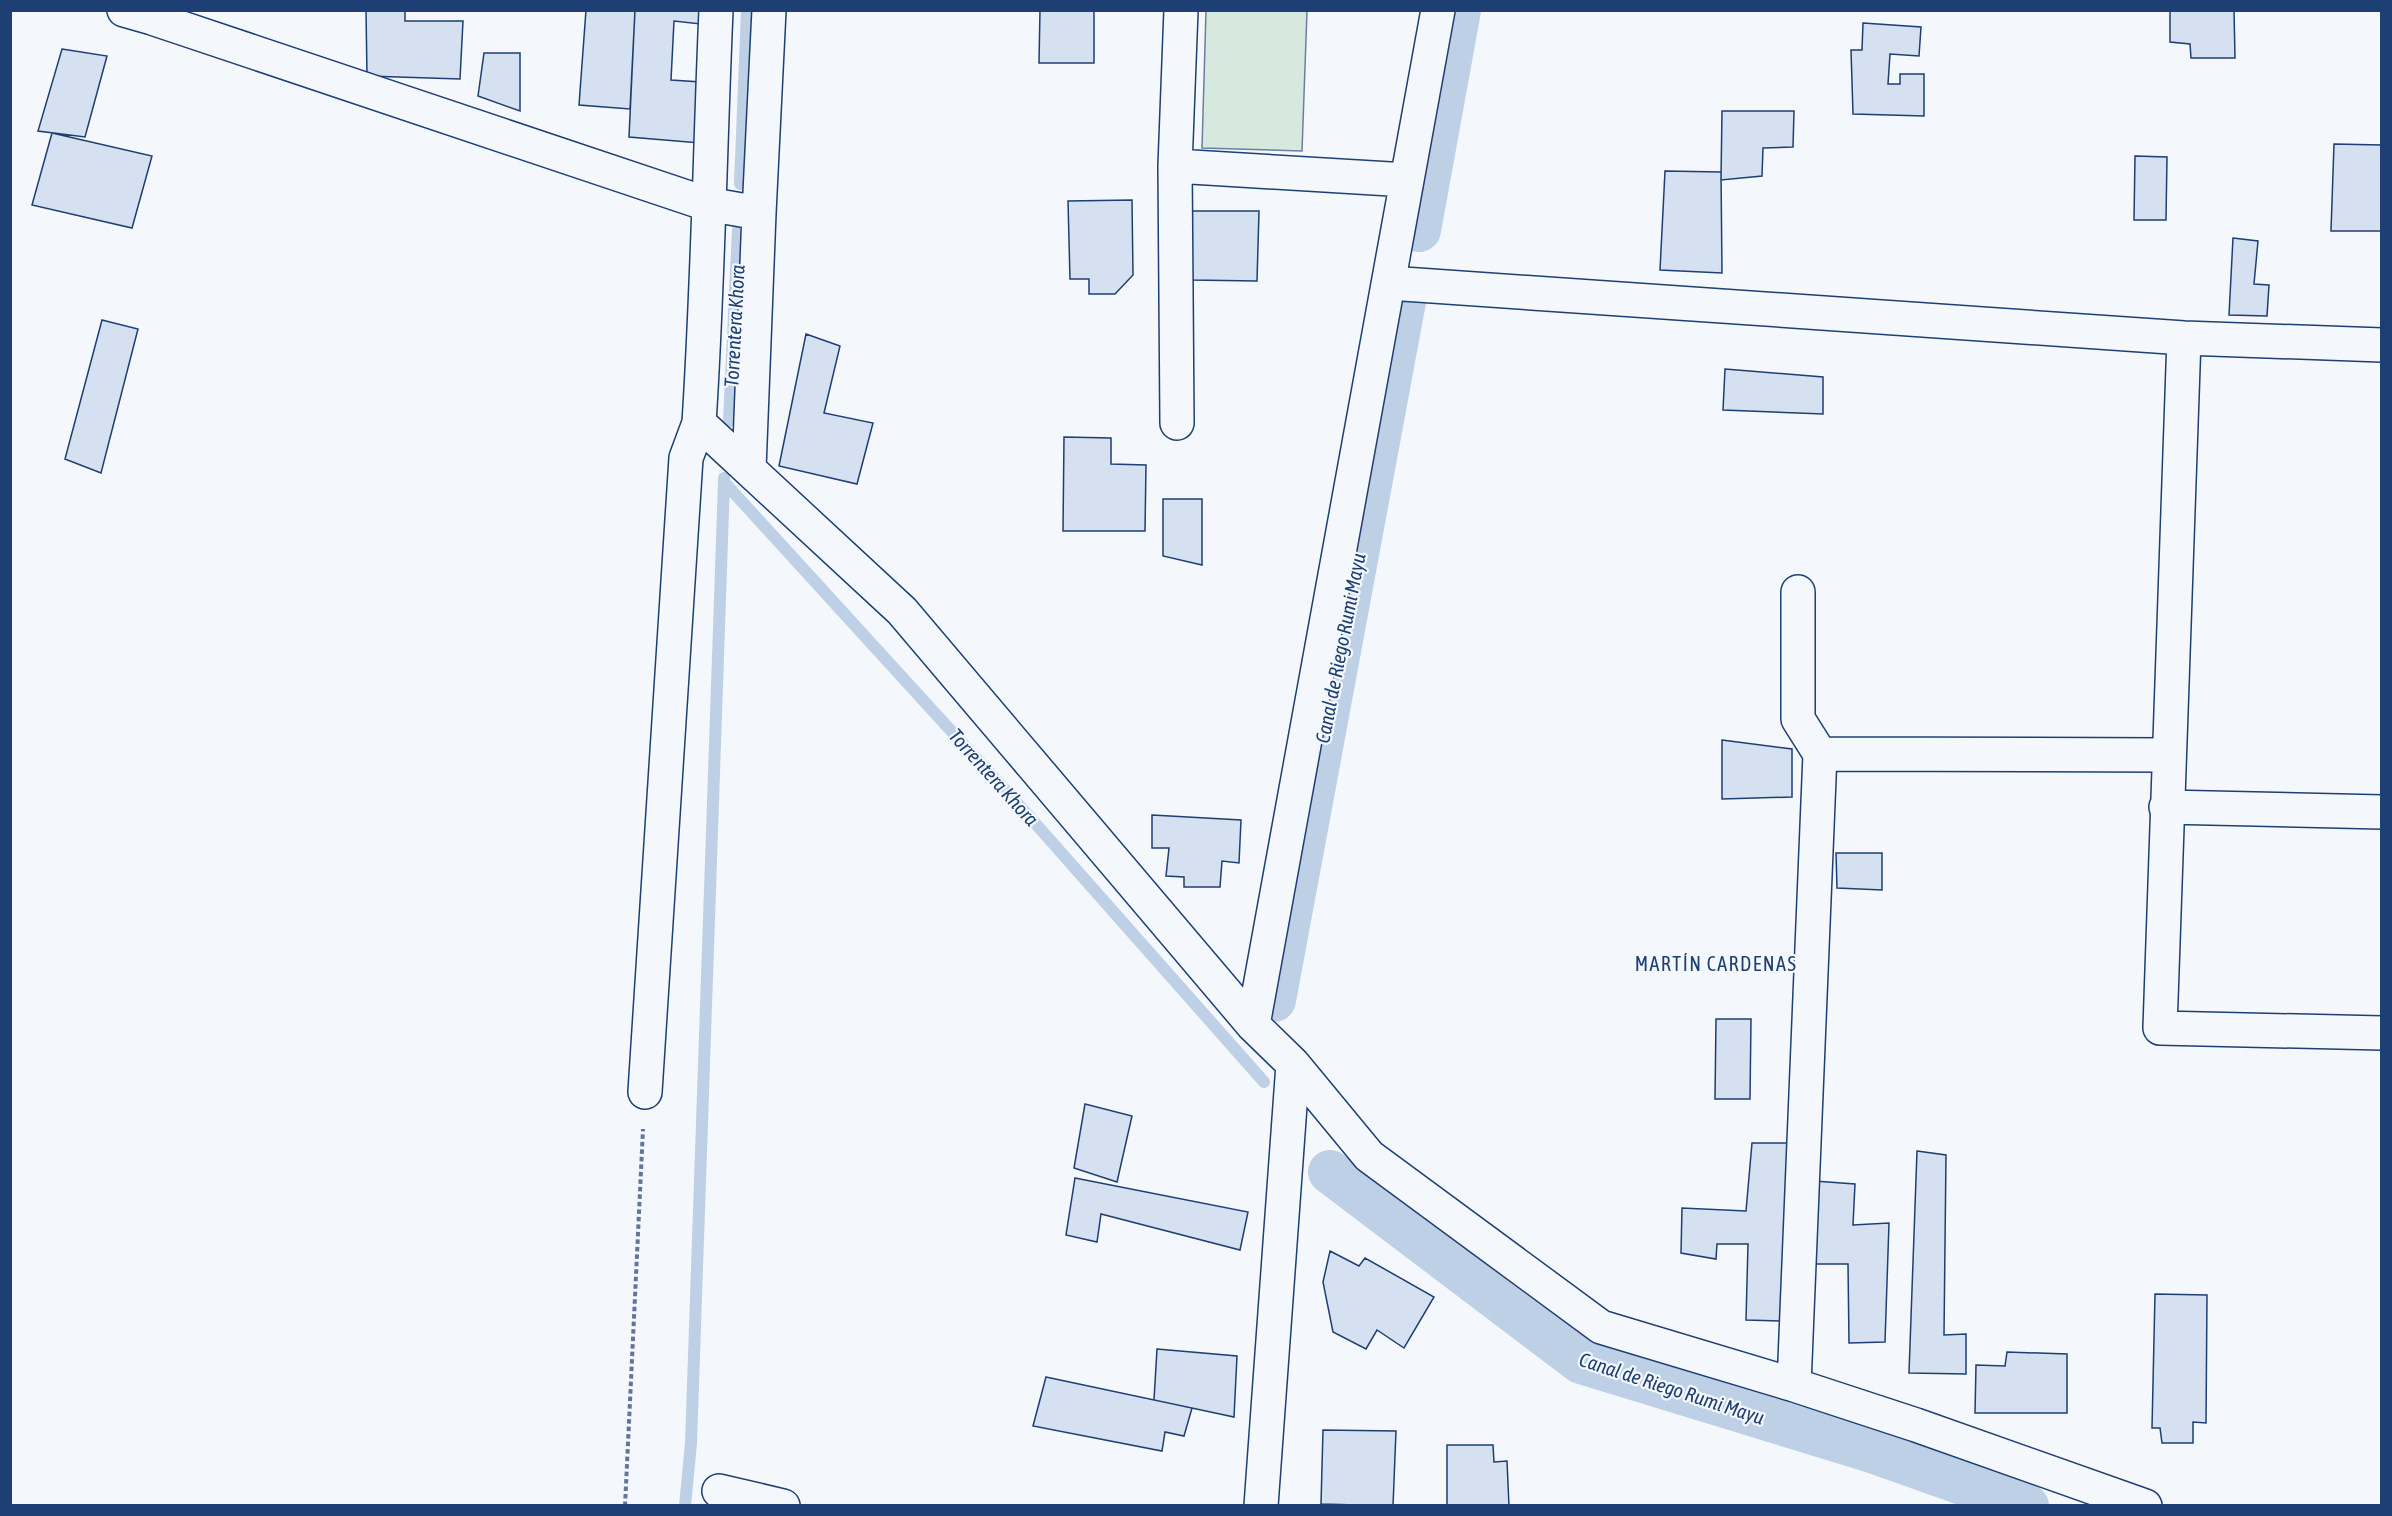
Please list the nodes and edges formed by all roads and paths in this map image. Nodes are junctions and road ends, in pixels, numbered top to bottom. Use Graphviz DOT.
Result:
graph roads {
  1 [pos="124,10"];
  2 [pos="716,10"];
  3 [pos="769,10"];
  4 [pos="1181,10"];
  5 [pos="1438,10"];
  6 [pos="1175,166"];
  7 [pos="1407,180"];
  8 [pos="707,204"];
  9 [pos="759,213"];
  10 [pos="1389,283"];
  11 [pos="2184,338"];
  12 [pos="2382,345"];
  13 [pos="699,423"];
  14 [pos="1177,423"];
  15 [pos="749,469"];
  16 [pos="1798,592"];
  17 [pos="1820,754"];
  18 [pos="2168,755"];
  19 [pos="2166,807"];
  20 [pos="2382,812"];
  21 [pos="1253,1025"];
  22 [pos="2382,1033"];
  23 [pos="1293,1064"];
  24 [pos="645,1092"];
  25 [pos="1794,1385"];
  26 [pos="719,1491"];
  27 [pos="625,1506"];
  28 [pos="783,1506"];
  29 [pos="1261,1506"];
  30 [pos="2145,1506"];
  1 -- 8 [label="street"];
  2 -- 8 [label="street"];
  3 -- 9 [label="street"];
  4 -- 6 [label="street"];
  5 -- 7 [label="street"];
  6 -- 7 [label="street"];
  6 -- 14 [label="street"];
  7 -- 10 [label="street"];
  8 -- 9 [label="street"];
  8 -- 13 [label="street"];
  9 -- 15 [label="street"];
  10 -- 11 [label="street"];
  10 -- 21 [label="street"];
  11 -- 12 [label="street"];
  11 -- 18 [label="street"];
  13 -- 15 [label="street"];
  13 -- 24 [label="street"];
  15 -- 21 [label="street"];
  16 -- 17 [label="street"];
  17 -- 18 [label="street"];
  17 -- 25 [label="street"];
  18 -- 19 [label="street"];
  19 -- 20 [label="street"];
  19 -- 22 [label="street"];
  21 -- 23 [label="street"];
  23 -- 25 [label="street"];
  23 -- 29 [label="street"];
  24 -- 27 [label="path"];
  25 -- 30 [label="street"];
  26 -- 28 [label="street"];
}
